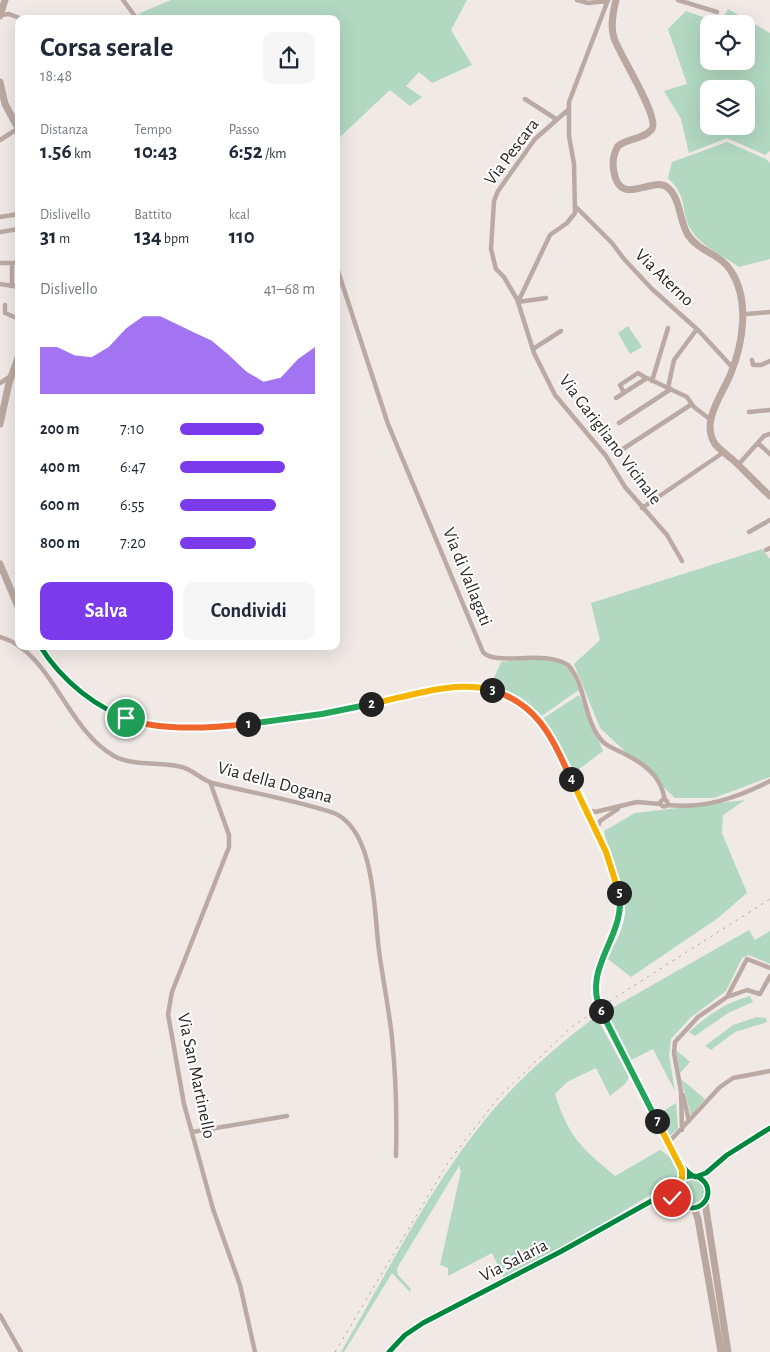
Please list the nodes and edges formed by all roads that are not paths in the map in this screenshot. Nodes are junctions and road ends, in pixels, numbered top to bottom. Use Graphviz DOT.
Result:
graph roads {
  1 [pos="6,0"];
  2 [pos="123,0"];
  3 [pos="577,0"];
  4 [pos="616,0"];
  5 [pos="678,0"];
  6 [pos="608,1"];
  7 [pos="717,12"];
  8 [pos="0,15"];
  9 [pos="134,15"];
  10 [pos="15,16"];
  11 [pos="0,82"];
  12 [pos="525,99"];
  13 [pos="2,101"];
  14 [pos="568,109"];
  15 [pos="556,119"];
  16 [pos="15,122"];
  17 [pos="15,131"];
  18 [pos="0,140"];
  19 [pos="576,208"];
  20 [pos="15,214"];
  21 [pos="0,216"];
  22 [pos="15,230"];
  23 [pos="0,232"];
  24 [pos="0,263"];
  25 [pos="15,263"];
  26 [pos="12,267"];
  27 [pos="340,277"];
  28 [pos="0,284"];
  29 [pos="12,286"];
  30 [pos="15,286"];
  31 [pos="546,298"];
  32 [pos="518,302"];
  33 [pos="5,305"];
  34 [pos="770,312"];
  35 [pos="747,314"];
  36 [pos="15,317"];
  37 [pos="668,328"];
  38 [pos="697,329"];
  39 [pos="561,331"];
  40 [pos="533,349"];
  41 [pos="752,360"];
  42 [pos="770,361"];
  43 [pos="15,366"];
  44 [pos="733,368"];
  45 [pos="11,376"];
  46 [pos="646,378"];
  47 [pos="652,381"];
  48 [pos="0,383"];
  49 [pos="669,388"];
  50 [pos="624,393"];
  51 [pos="616,398"];
  52 [pos="692,404"];
  53 [pos="770,410"];
  54 [pos="749,412"];
  55 [pos="711,420"];
  56 [pos="619,423"];
  57 [pos="0,424"];
  58 [pos="770,434"];
  59 [pos="758,443"];
  60 [pos="623,449"];
  61 [pos="724,452"];
  62 [pos="770,454"];
  63 [pos="738,465"];
  64 [pos="770,496"];
  65 [pos="642,508"];
  66 [pos="770,520"];
  67 [pos="749,532"];
  68 [pos="682,561"];
  69 [pos="0,564"];
  70 [pos="15,600"];
  71 [pos="0,637"];
  72 [pos="15,644"];
  73 [pos="23,650"];
  74 [pos="43,650"];
  75 [pos="210,782"];
  76 [pos="769,782"];
  77 [pos="666,802"];
  78 [pos="585,807"];
  79 [pos="621,807"];
  80 [pos="595,812"];
  81 [pos="591,820"];
  82 [pos="600,821"];
  83 [pos="597,833"];
  84 [pos="770,968"];
  85 [pos="770,976"];
  86 [pos="727,997"];
  87 [pos="770,1071"];
  88 [pos="681,1091"];
  89 [pos="287,1116"];
  90 [pos="689,1122"];
  91 [pos="770,1128"];
  92 [pos="682,1130"];
  93 [pos="192,1132"];
  94 [pos="668,1143"];
  95 [pos="396,1156"];
  96 [pos="679,1162"];
  97 [pos="712,1169"];
  98 [pos="694,1176"];
  99 [pos="680,1184"];
  100 [pos="707,1187"];
  101 [pos="655,1199"];
  102 [pos="704,1202"];
  103 [pos="682,1203"];
  104 [pos="694,1207"];
  105 [pos="0,1315"];
  106 [pos="21,1352"];
  107 [pos="254,1352"];
  108 [pos="389,1352"];
  109 [pos="720,1352"];
  110 [pos="728,1352"];
  1 -- 8 [label="main road"];
  2 -- 9 [label="street"];
  3 -- 6 [label="street"];
  4 -- 44 [label="main road"];
  5 -- 7 [label="street"];
  6 -- 14 [label="street"];
  8 -- 10 [label="street"];
  11 -- 13 [label="main road"];
  12 -- 15 [label="street"];
  13 -- 16 [label="main road"];
  14 -- 15 [label="street, Via Pescara"];
  14 -- 19 [label="street"];
  15 -- 32 [label="street, Via Pescara"];
  17 -- 18 [label="street"];
  19 -- 32 [label="street"];
  19 -- 38 [label="street, Via Aterno"];
  20 -- 21 [label="street"];
  22 -- 23 [label="street"];
  24 -- 25 [label="street"];
  26 -- 29 [label="street"];
  27 -- 77 [label="street, Via di Vallagati"];
  28 -- 29 [label="street"];
  29 -- 30 [label="street"];
  31 -- 32 [label="street"];
  32 -- 40 [label="street, Via Garigliano Vicinale"];
  33 -- 36 [label="street"];
  34 -- 35 [label="street"];
  37 -- 47 [label="street"];
  38 -- 44 [label="street, Via Aterno"];
  38 -- 49 [label="street"];
  39 -- 40 [label="street"];
  40 -- 65 [label="street, Via Garigliano Vicinale"];
  41 -- 42 [label="street"];
  43 -- 45 [label="main road"];
  44 -- 55 [label="main road"];
  45 -- 48 [label="street"];
  45 -- 57 [label="main road"];
  46 -- 47 [label="street"];
  46 -- 50 [label="street"];
  46 -- 50 [label="street"];
  47 -- 49 [label="street"];
  49 -- 52 [label="street"];
  49 -- 56 [label="street"];
  50 -- 51 [label="street"];
  52 -- 55 [label="street"];
  52 -- 60 [label="street"];
  53 -- 54 [label="street"];
  55 -- 61 [label="main road"];
  58 -- 59 [label="street"];
  59 -- 62 [label="street"];
  59 -- 63 [label="street"];
  61 -- 63 [label="main road"];
  61 -- 65 [label="street"];
  63 -- 64 [label="main road"];
  65 -- 68 [label="street, Via Garigliano Vicinale"];
  66 -- 67 [label="street"];
  69 -- 70 [label="main road"];
  71 -- 72 [label="street, Via della Dogana"];
  73 -- 75 [label="street, Via della Dogana"];
  74 -- 78 [label="main road"];
  75 -- 93 [label="street, Via San Martinello"];
  75 -- 95 [label="street, Via della Dogana"];
  76 -- 77 [label="street"];
  77 -- 79 [label="street"];
  78 -- 80 [label="street"];
  78 -- 81 [label="main road"];
  79 -- 80 [label="street"];
  79 -- 82 [label="street"];
  80 -- 81 [label="street"];
  81 -- 82 [label="street"];
  81 -- 83 [label="main road"];
  82 -- 83 [label="street"];
  83 -- 94 [label="main road"];
  84 -- 86 [label="street"];
  85 -- 86 [label="street"];
  86 -- 88 [label="street"];
  87 -- 90 [label="street"];
  88 -- 90 [label="street"];
  88 -- 92 [label="street"];
  89 -- 93 [label="street"];
  90 -- 92 [label="street"];
  91 -- 97 [label="main road, Via Salaria"];
  92 -- 94 [label="street"];
  93 -- 107 [label="street, Via San Martinello"];
  94 -- 96 [label="main road"];
  96 -- 98 [label="main road"];
  96 -- 99 [label="main road"];
  97 -- 98 [label="main road, Via Salaria"];
  97 -- 100 [label="main road"];
  98 -- 99 [label="main road, Via Salaria"];
  98 -- 100 [label="main road"];
  99 -- 101 [label="main road, Via Salaria"];
  99 -- 103 [label="main road"];
  100 -- 102 [label="main road"];
  101 -- 103 [label="main road"];
  101 -- 108 [label="main road, Via Salaria"];
  102 -- 104 [label="main road"];
  102 -- 110 [label="main road"];
  103 -- 104 [label="main road"];
  104 -- 109 [label="main road"];
  105 -- 106 [label="street"];
}
